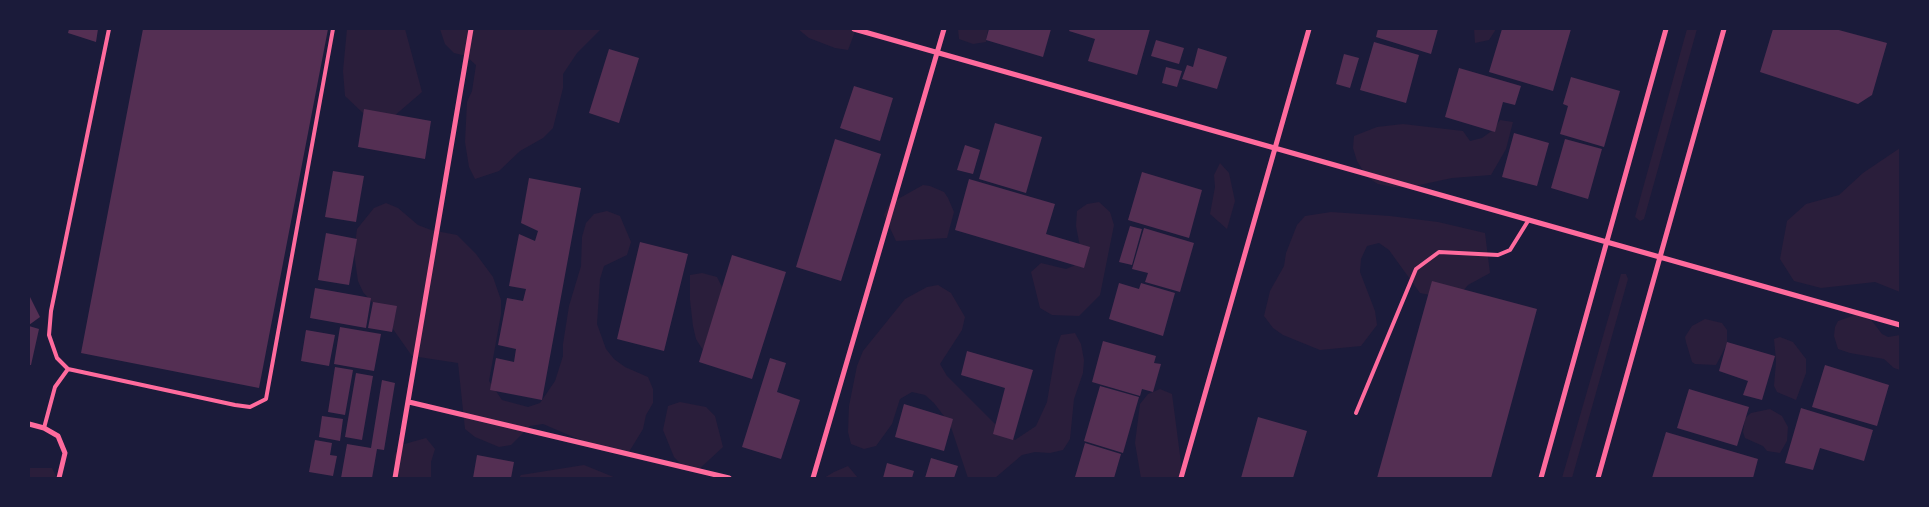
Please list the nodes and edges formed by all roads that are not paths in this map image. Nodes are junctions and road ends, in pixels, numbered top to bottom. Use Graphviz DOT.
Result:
graph roads {
  1 [pos="109,29"];
  2 [pos="333,29"];
  3 [pos="471,29"];
  4 [pos="854,29"];
  5 [pos="944,29"];
  6 [pos="1309,29"];
  7 [pos="1666,29"];
  8 [pos="1724,29"];
  9 [pos="938,52"];
  10 [pos="1275,148"];
  11 [pos="1528,220"];
  12 [pos="1606,243"];
  13 [pos="1660,257"];
  14 [pos="1900,325"];
  15 [pos="68,370"];
  16 [pos="409,402"];
  17 [pos="1356,413"];
  18 [pos="29,424"];
  19 [pos="44,428"];
  20 [pos="59,478"];
  21 [pos="395,478"];
  22 [pos="729,478"];
  23 [pos="813,478"];
  24 [pos="1181,478"];
  25 [pos="1541,478"];
  26 [pos="1598,478"];
  1 -- 15 [label="lane"];
  2 -- 15 [label="lane"];
  3 -- 16 [label="street"];
  4 -- 9 [label="street"];
  5 -- 9 [label="street"];
  6 -- 10 [label="street"];
  7 -- 12 [label="street"];
  8 -- 13 [label="street"];
  9 -- 10 [label="street"];
  9 -- 23 [label="street"];
  10 -- 11 [label="street"];
  10 -- 24 [label="street"];
  11 -- 12 [label="street"];
  11 -- 17 [label="lane"];
  12 -- 13 [label="street"];
  12 -- 25 [label="street"];
  13 -- 14 [label="street"];
  13 -- 26 [label="street"];
  15 -- 19 [label="lane"];
  16 -- 21 [label="street"];
  16 -- 22 [label="street"];
  18 -- 19 [label="street"];
  19 -- 20 [label="street"];
}
